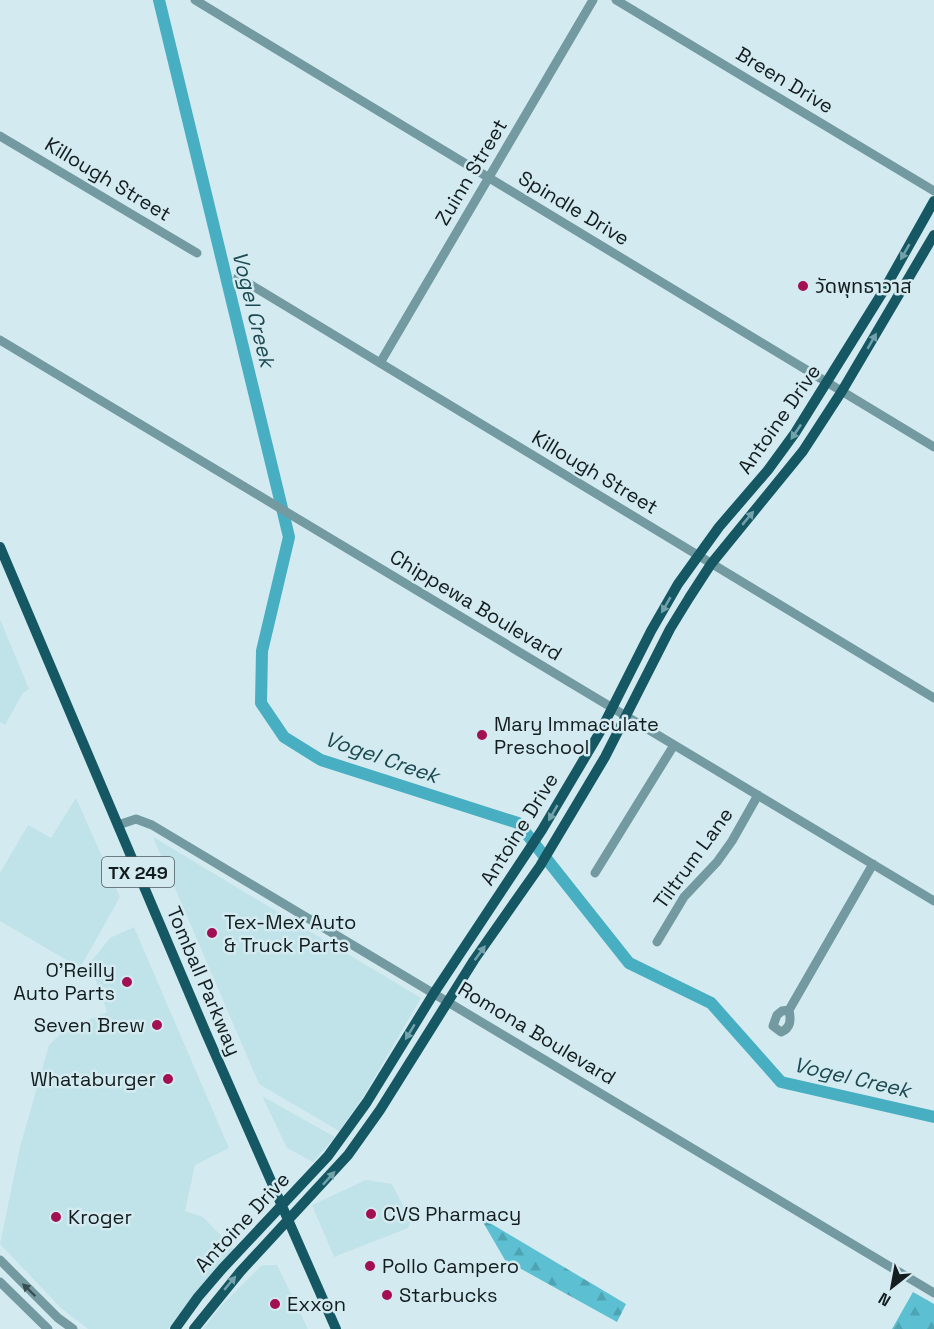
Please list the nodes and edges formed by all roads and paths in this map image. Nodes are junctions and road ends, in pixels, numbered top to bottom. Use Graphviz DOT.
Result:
graph roads {
  1 [pos="195,0"];
  2 [pos="593,0"];
  3 [pos="616,0"];
  4 [pos="0,136"];
  5 [pos="489,178"];
  6 [pos="934,191"];
  7 [pos="934,201"];
  8 [pos="934,235"];
  9 [pos="197,253"];
  10 [pos="238,277"];
  11 [pos="884,290"];
  12 [pos="897,297"];
  13 [pos="0,340"];
  14 [pos="380,363"];
  15 [pos="828,382"];
  16 [pos="842,391"];
  17 [pos="934,447"];
  18 [pos="768,470"];
  19 [pos="780,480"];
  20 [pos="0,548"];
  21 [pos="697,555"];
  22 [pos="711,564"];
  23 [pos="934,698"];
  24 [pos="613,707"];
  25 [pos="626,716"];
  26 [pos="674,745"];
  27 [pos="566,790"];
  28 [pos="759,795"];
  29 [pos="580,799"];
  30 [pos="118,825"];
  31 [pos="873,864"];
  32 [pos="595,873"];
  33 [pos="934,901"];
  34 [pos="489,911"];
  35 [pos="503,922"];
  36 [pos="657,942"];
  37 [pos="434,993"];
  38 [pos="447,1001"];
  39 [pos="789,1010"];
  40 [pos="367,1102"];
  41 [pos="380,1110"];
  42 [pos="282,1204"];
  43 [pos="289,1221"];
  44 [pos="0,1260"];
  45 [pos="0,1282"];
  46 [pos="934,1293"];
  47 [pos="198,1297"];
  48 [pos="212,1305"];
  49 [pos="58,1318"];
  50 [pos="49,1329"];
  51 [pos="72,1329"];
  52 [pos="175,1329"];
  53 [pos="194,1329"];
  54 [pos="336,1329"];
  1 -- 5 [label="street, Spindle Drive"];
  2 -- 5 [label="street, Zuinn Street"];
  3 -- 6 [label="street, Breen Drive"];
  4 -- 9 [label="street, Killough Street"];
  5 -- 14 [label="street, Zuinn Street"];
  5 -- 15 [label="street, Spindle Drive"];
  7 -- 11 [label="main road, Antoine Drive, one-way"];
  8 -- 12 [label="main road, Antoine Drive"];
  10 -- 14 [label="street, Killough Street"];
  11 -- 12 [label="main road"];
  11 -- 15 [label="main road, Antoine Drive"];
  16 -- 12 [label="main road, Antoine Drive, one-way"];
  13 -- 24 [label="street, Chippewa Boulevard"];
  14 -- 21 [label="street, Killough Street"];
  15 -- 16 [label="street, Spindle Drive"];
  15 -- 18 [label="main road, Antoine Drive, one-way"];
  16 -- 17 [label="street, Spindle Drive"];
  16 -- 19 [label="main road, Antoine Drive"];
  18 -- 19 [label="main road"];
  18 -- 21 [label="main road, Antoine Drive"];
  22 -- 19 [label="main road, Antoine Drive, one-way"];
  20 -- 30 [label="main road, Tomball Parkway / TX 249"];
  21 -- 22 [label="street, Killough Street"];
  21 -- 24 [label="main road, Antoine Drive, one-way"];
  22 -- 23 [label="street, Killough Street"];
  22 -- 25 [label="main road, Antoine Drive"];
  24 -- 25 [label="street, Chippewa Boulevard"];
  24 -- 27 [label="main road, Antoine Drive"];
  25 -- 26 [label="street, Chippewa Boulevard"];
  25 -- 29 [label="main road, Antoine Drive"];
  26 -- 28 [label="street, Chippewa Boulevard"];
  26 -- 32 [label="street"];
  27 -- 29 [label="main road"];
  27 -- 34 [label="main road, Antoine Drive, one-way"];
  28 -- 31 [label="street, Chippewa Boulevard"];
  28 -- 36 [label="street, Tiltrum Lane"];
  29 -- 35 [label="main road, Antoine Drive"];
  30 -- 37 [label="street, Romona Boulevard"];
  30 -- 42 [label="main road, Tomball Parkway / TX 249"];
  31 -- 33 [label="street, Chippewa Boulevard"];
  31 -- 39 [label="street"];
  34 -- 35 [label="main road"];
  34 -- 37 [label="main road, Antoine Drive"];
  38 -- 35 [label="main road, Antoine Drive, one-way"];
  37 -- 38 [label="street, Romona Boulevard"];
  37 -- 40 [label="main road, Antoine Drive, one-way"];
  38 -- 41 [label="main road, Antoine Drive"];
  38 -- 46 [label="street, Romona Boulevard"];
  40 -- 41 [label="main road"];
  40 -- 42 [label="main road, Antoine Drive"];
  43 -- 41 [label="main road, Antoine Drive, one-way"];
  42 -- 43 [label="main road, Tomball Parkway / TX 249"];
  42 -- 47 [label="main road, Antoine Drive"];
  48 -- 43 [label="main road, Antoine Drive, one-way"];
  43 -- 54 [label="main road, Tomball Parkway / TX 249"];
  49 -- 44 [label="street, one-way"];
  45 -- 50 [label="street"];
  47 -- 48 [label="main road"];
  47 -- 52 [label="main road, Antoine Drive"];
  48 -- 53 [label="main road, Antoine Drive"];
  49 -- 50 [label="street"];
  49 -- 51 [label="street"];
}
